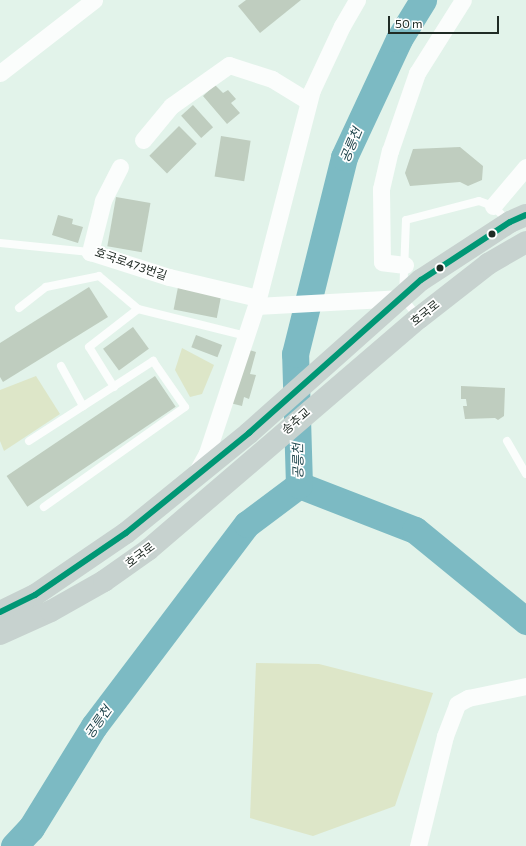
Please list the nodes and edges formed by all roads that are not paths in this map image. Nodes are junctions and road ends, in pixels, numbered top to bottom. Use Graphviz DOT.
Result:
graph roads {
  1 [pos="94,0"];
  2 [pos="357,0"];
  3 [pos="463,0"];
  4 [pos="0,73"];
  5 [pos="308,101"];
  6 [pos="143,140"];
  7 [pos="120,167"];
  8 [pos="526,167"];
  9 [pos="493,206"];
  10 [pos="518,219"];
  11 [pos="526,242"];
  12 [pos="0,243"];
  13 [pos="90,252"];
  14 [pos="405,265"];
  15 [pos="403,298"];
  16 [pos="257,302"];
  17 [pos="20,308"];
  18 [pos="138,308"];
  19 [pos="419,318"];
  20 [pos="246,336"];
  21 [pos="61,366"];
  22 [pos="114,387"];
  23 [pos="329,392"];
  24 [pos="82,406"];
  25 [pos="30,441"];
  26 [pos="507,441"];
  27 [pos="262,450"];
  28 [pos="526,474"];
  29 [pos="193,480"];
  30 [pos="44,507"];
  31 [pos="0,612"];
  32 [pos="0,634"];
  33 [pos="526,686"];
  34 [pos="418,846"];
  1 -- 4 [label="street"];
  2 -- 5 [label="street"];
  3 -- 14 [label="street"];
  5 -- 6 [label="street"];
  5 -- 16 [label="street"];
  7 -- 13 [label="street, 호국로473번길"];
  8 -- 9 [label="street"];
  9 -- 10 [label="lane"];
  9 -- 14 [label="lane"];
  10 -- 15 [label="street"];
  11 -- 19 [label="street, 호국로"];
  12 -- 13 [label="lane"];
  13 -- 16 [label="street, 호국로473번길"];
  14 -- 15 [label="lane"];
  15 -- 16 [label="street, 호국로473번길"];
  15 -- 19 [label="lane"];
  15 -- 29 [label="street, 송추교"];
  16 -- 20 [label="street"];
  17 -- 18 [label="lane"];
  18 -- 20 [label="lane"];
  18 -- 22 [label="lane"];
  19 -- 23 [label="street, 호국로"];
  20 -- 29 [label="street"];
  21 -- 24 [label="lane"];
  22 -- 24 [label="lane"];
  22 -- 30 [label="lane"];
  23 -- 27 [label="street, 송추교"];
  24 -- 25 [label="lane"];
  26 -- 28 [label="lane"];
  27 -- 32 [label="street, 호국로"];
  29 -- 31 [label="street"];
  33 -- 34 [label="street"];
}
